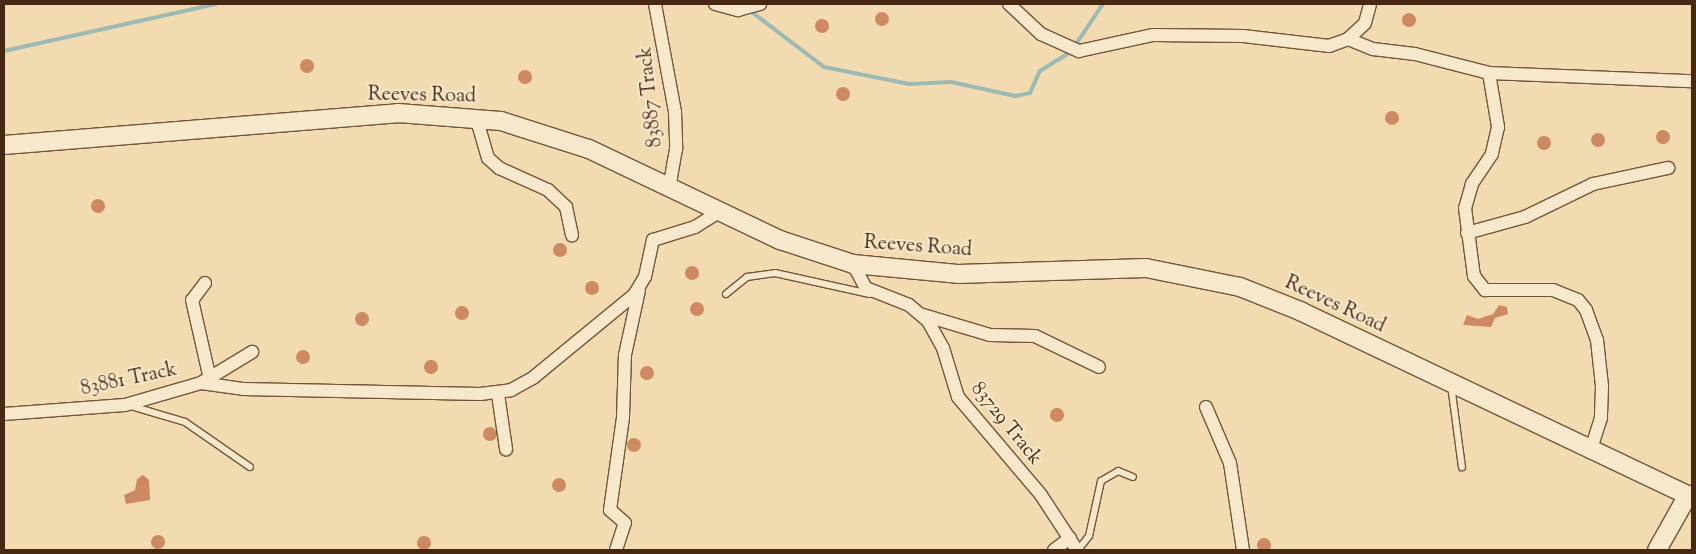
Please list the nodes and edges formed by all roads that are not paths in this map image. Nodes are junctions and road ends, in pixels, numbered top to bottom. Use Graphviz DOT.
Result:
graph roads {
  1 [pos="655,4"];
  2 [pos="714,4"];
  3 [pos="760,4"];
  4 [pos="1009,4"];
  5 [pos="1370,4"];
  6 [pos="1348,39"];
  7 [pos="1489,73"];
  8 [pos="1692,81"];
  9 [pos="476,117"];
  10 [pos="4,145"];
  11 [pos="1668,168"];
  12 [pos="669,187"];
  13 [pos="719,212"];
  14 [pos="1467,233"];
  15 [pos="572,235"];
  16 [pos="853,264"];
  17 [pos="205,283"];
  18 [pos="640,286"];
  19 [pos="726,294"];
  20 [pos="880,296"];
  21 [pos="923,315"];
  22 [pos="252,352"];
  23 [pos="1098,367"];
  24 [pos="206,381"];
  25 [pos="1451,384"];
  26 [pos="498,394"];
  27 [pos="125,405"];
  28 [pos="1206,407"];
  29 [pos="4,414"];
  30 [pos="506,449"];
  31 [pos="1590,452"];
  32 [pos="250,468"];
  33 [pos="1462,468"];
  34 [pos="1133,477"];
  35 [pos="1690,496"];
  36 [pos="1070,538"];
  37 [pos="616,550"];
  38 [pos="1054,550"];
  39 [pos="1078,550"];
  40 [pos="1243,550"];
  41 [pos="1657,550"];
  1 -- 12 [label="street, 83887 Track"];
  2 -- 3 [label="street"];
  4 -- 6 [label="street"];
  5 -- 6 [label="street"];
  6 -- 7 [label="street"];
  7 -- 8 [label="street"];
  7 -- 14 [label="street"];
  9 -- 10 [label="street, Reeves Road"];
  9 -- 12 [label="street, Reeves Road"];
  9 -- 15 [label="street"];
  11 -- 14 [label="street"];
  12 -- 13 [label="street, Reeves Road"];
  13 -- 16 [label="street, Reeves Road"];
  13 -- 18 [label="street"];
  14 -- 31 [label="street"];
  16 -- 20 [label="street"];
  16 -- 25 [label="street, Reeves Road"];
  17 -- 24 [label="street"];
  18 -- 26 [label="street"];
  18 -- 37 [label="street"];
  19 -- 20 [label="lane"];
  20 -- 21 [label="street"];
  21 -- 23 [label="street"];
  21 -- 36 [label="street, 83729 Track"];
  22 -- 24 [label="street, 83881 Track"];
  24 -- 26 [label="street"];
  24 -- 27 [label="street, 83881 Track"];
  25 -- 31 [label="street, Reeves Road"];
  25 -- 33 [label="lane"];
  26 -- 30 [label="street"];
  27 -- 29 [label="street, 83881 Track"];
  27 -- 32 [label="lane"];
  28 -- 40 [label="street"];
  31 -- 35 [label="street, Reeves Road"];
  34 -- 39 [label="lane"];
  35 -- 41 [label="street"];
  36 -- 38 [label="street"];
  36 -- 39 [label="street, 83729 Track"];
}
